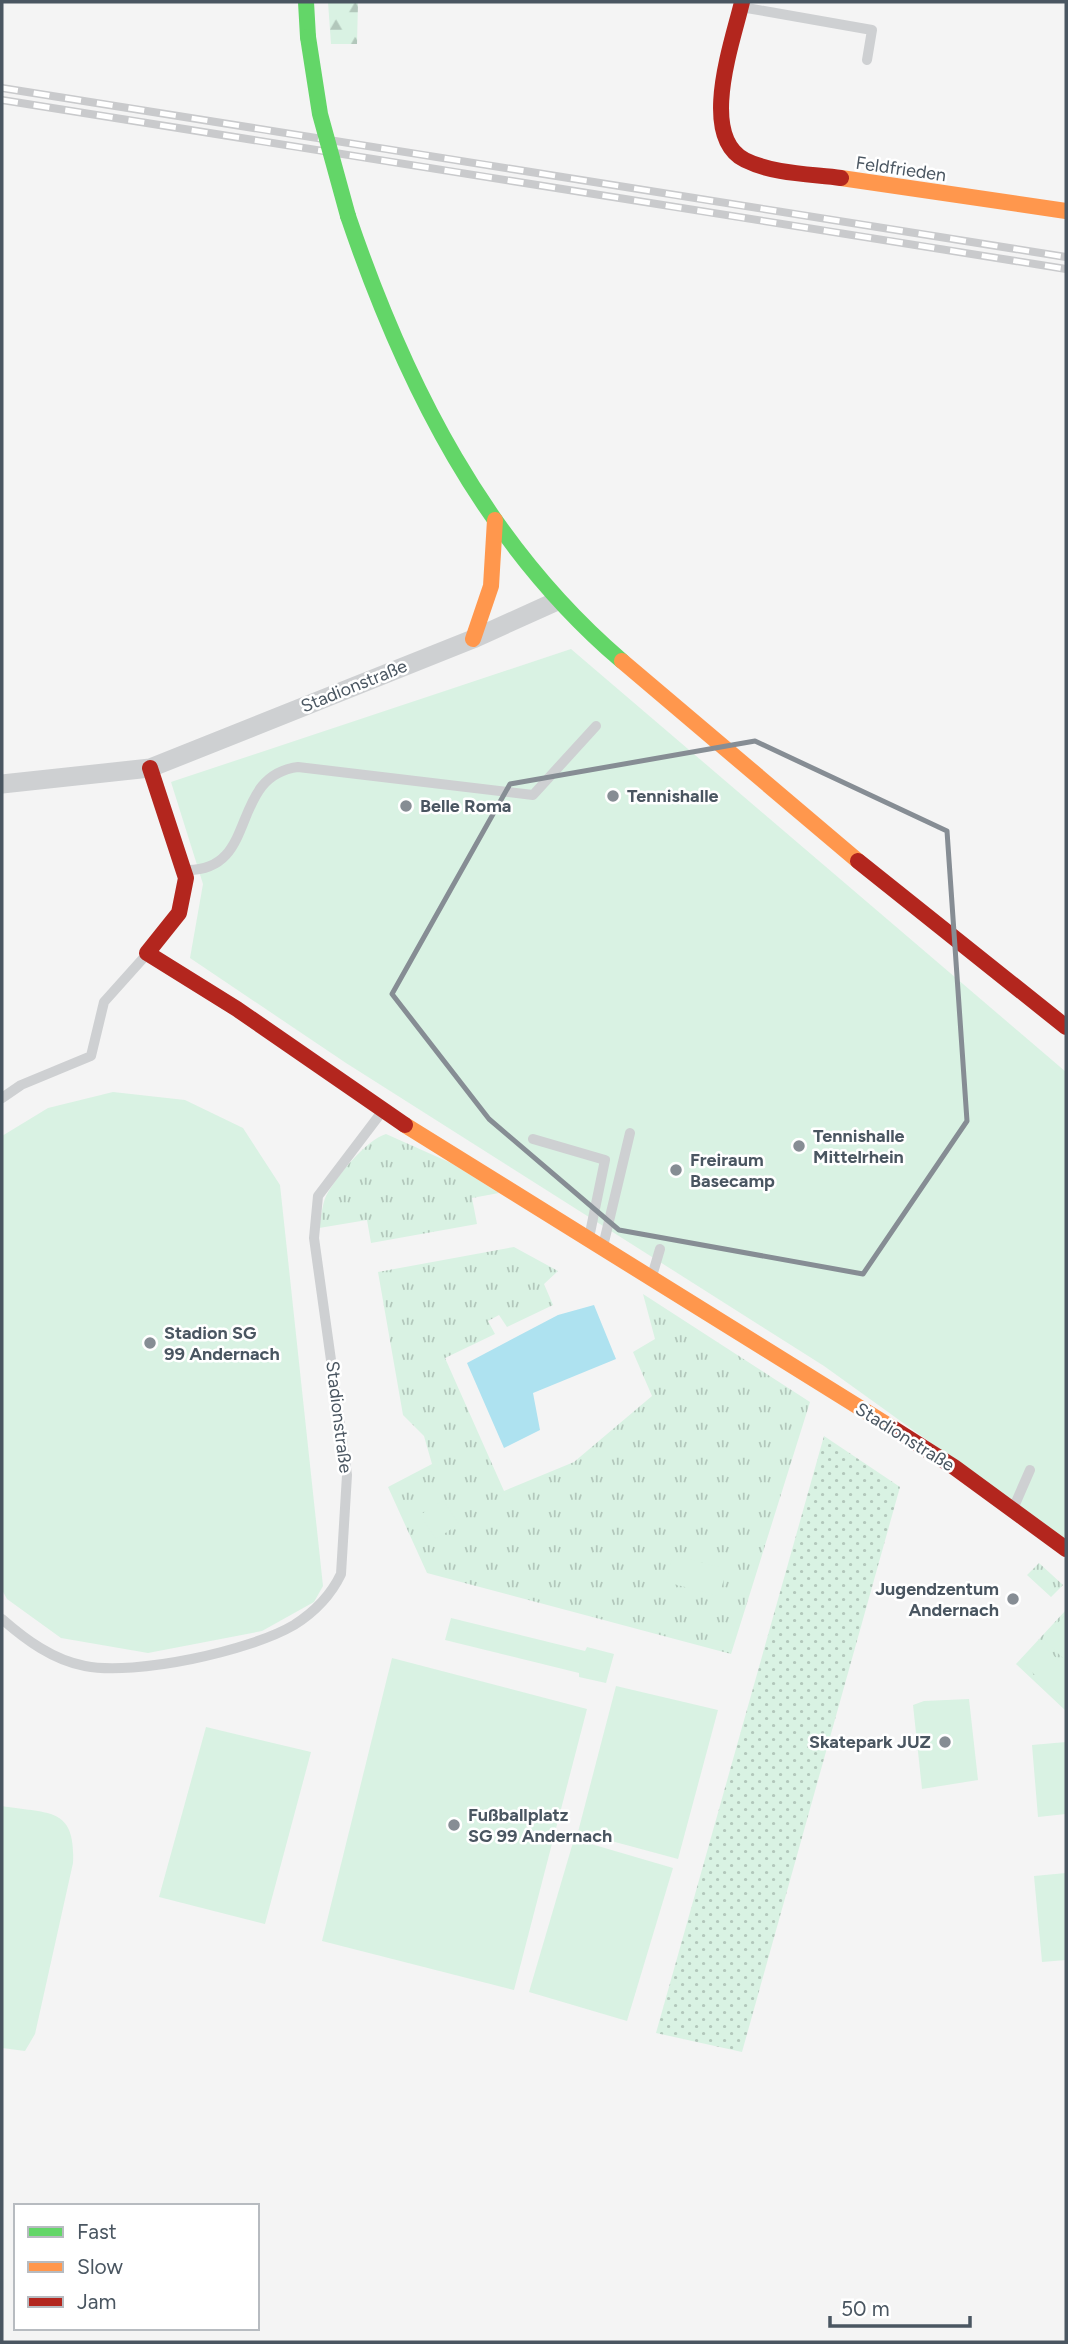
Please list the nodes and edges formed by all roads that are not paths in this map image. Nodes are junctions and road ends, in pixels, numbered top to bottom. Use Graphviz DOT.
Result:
graph roads {
  1 [pos="306,2"];
  2 [pos="741,5"];
  3 [pos="867,60"];
  4 [pos="1066,211"];
  5 [pos="495,520"];
  6 [pos="557,601"];
  7 [pos="474,639"];
  8 [pos="596,726"];
  9 [pos="149,768"];
  10 [pos="2,784"];
  11 [pos="183,870"];
  12 [pos="147,953"];
  13 [pos="1066,1027"];
  14 [pos="2,1098"];
  15 [pos="383,1110"];
  16 [pos="630,1133"];
  17 [pos="533,1139"];
  18 [pos="596,1242"];
  19 [pos="660,1249"];
  20 [pos="652,1276"];
  21 [pos="1030,1470"];
  22 [pos="1013,1510"];
  23 [pos="1066,1549"];
  24 [pos="2,1619"];
  1 -- 5 [label="street, bridge"];
  2 -- 3 [label="lane"];
  2 -- 4 [label="street, Feldfrieden"];
  5 -- 6 [label="street"];
  5 -- 7 [label="street"];
  6 -- 7 [label="street, Stadionstraße"];
  6 -- 13 [label="street"];
  7 -- 9 [label="street, Stadionstraße"];
  8 -- 11 [label="lane"];
  9 -- 10 [label="street, Stadionstraße"];
  9 -- 11 [label="street"];
  11 -- 12 [label="street"];
  12 -- 14 [label="lane"];
  12 -- 15 [label="street, Stadionstraße"];
  15 -- 18 [label="street, Stadionstraße"];
  15 -- 24 [label="lane, Stadionstraße"];
  16 -- 18 [label="lane"];
  17 -- 18 [label="lane"];
  18 -- 20 [label="street, Stadionstraße"];
  19 -- 20 [label="lane"];
  20 -- 22 [label="street, Stadionstraße"];
  21 -- 22 [label="lane"];
  22 -- 23 [label="street, Stadionstraße"];
}
